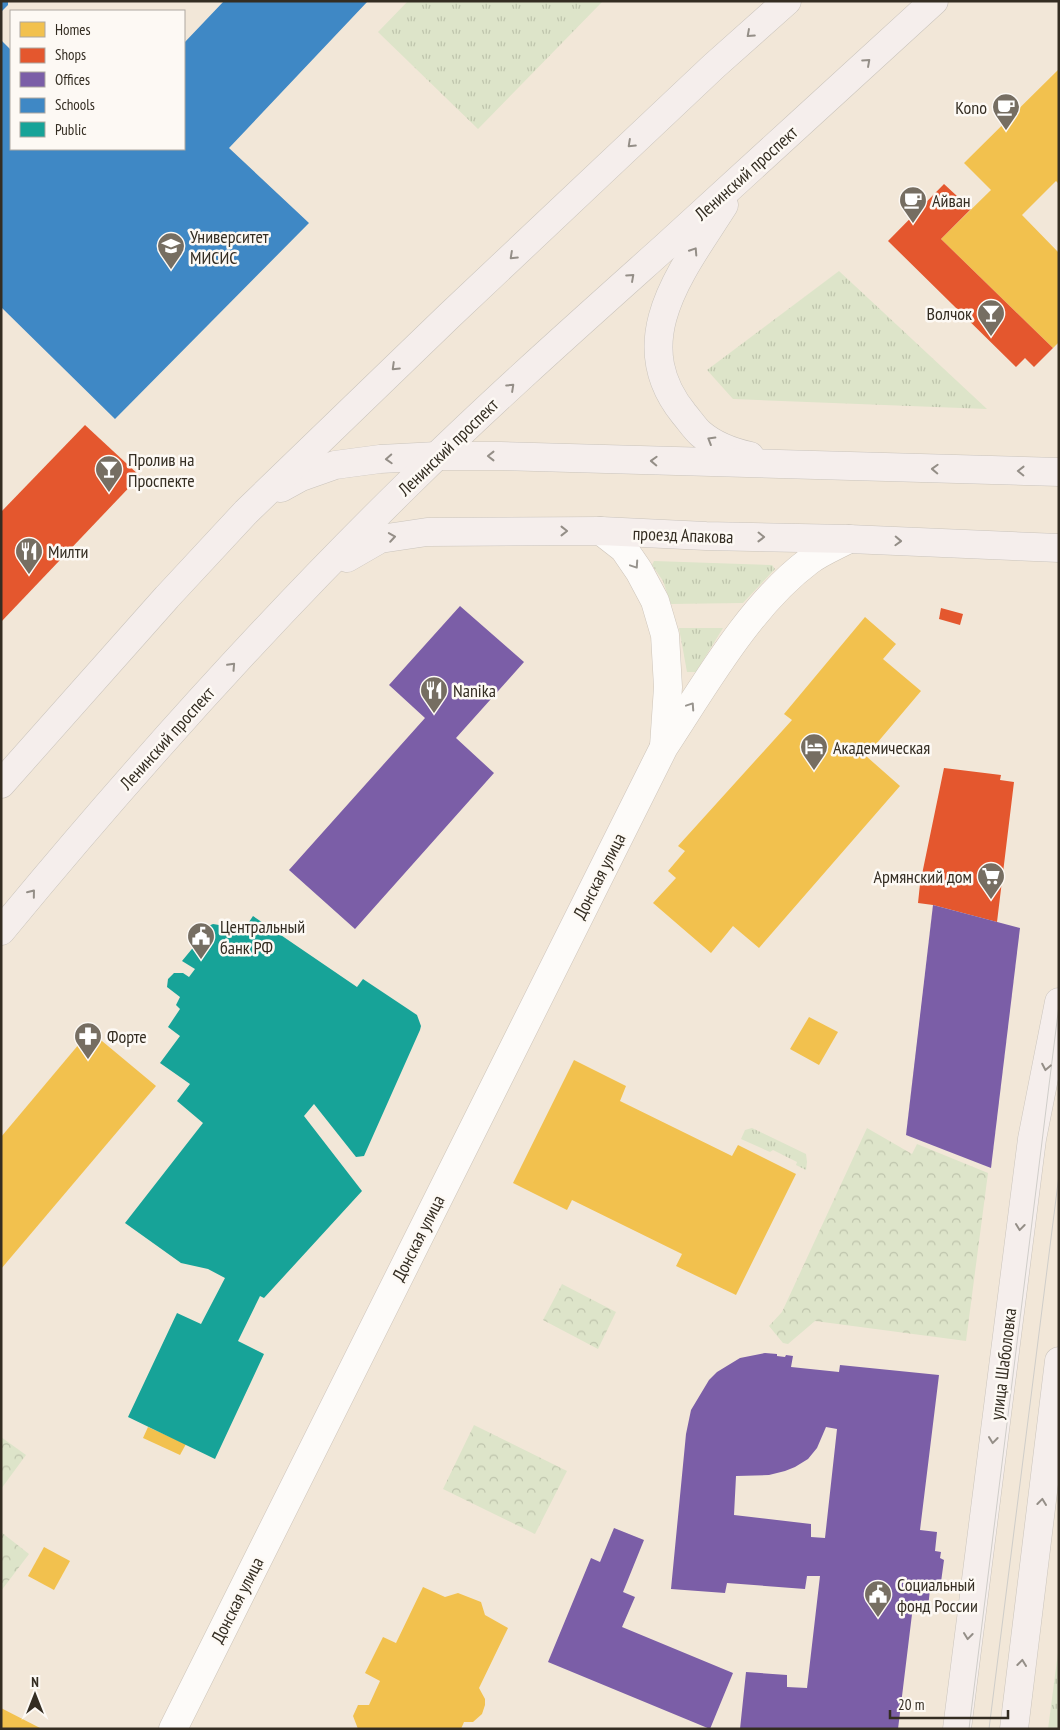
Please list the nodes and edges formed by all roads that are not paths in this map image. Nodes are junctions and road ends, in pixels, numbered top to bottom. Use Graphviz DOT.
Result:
graph roads {
  1 [pos="787,1"];
  2 [pos="934,1"];
  3 [pos="743,175"];
  4 [pos="437,456"];
  5 [pos="790,464"];
  6 [pos="1059,472"];
  7 [pos="246,512"];
  8 [pos="601,531"];
  9 [pos="849,539"];
  10 [pos="1059,548"];
  11 [pos="317,575"];
  12 [pos="664,747"];
  13 [pos="1,784"];
  14 [pos="1,931"];
  15 [pos="1059,1002"];
  16 [pos="1059,1361"];
  17 [pos="173,1729"];
  18 [pos="956,1729"];
  19 [pos="1014,1729"];
  1 -- 7 [label="main road, one-way"];
  3 -- 2 [label="main road, Ленинский проспект, one-way"];
  4 -- 3 [label="main road, Ленинский проспект, one-way"];
  5 -- 3 [label="main road, one-way"];
  5 -- 4 [label="main road, one-way"];
  4 -- 7 [label="main road, one-way"];
  4 -- 11 [label="main road, Ленинский проспект"];
  6 -- 5 [label="main road, one-way"];
  7 -- 13 [label="main road"];
  8 -- 9 [label="main road, проезд Апакова, one-way"];
  11 -- 8 [label="main road, проезд Апакова, one-way"];
  8 -- 12 [label="street, Донская улица, one-way"];
  9 -- 10 [label="main road, проезд Апакова, one-way"];
  12 -- 9 [label="street, Донская улица, one-way"];
  14 -- 11 [label="main road, Ленинский проспект, one-way"];
  12 -- 17 [label="street, Донская улица"];
  15 -- 18 [label="main road, улица Шаболовка, one-way"];
  19 -- 16 [label="main road, one-way"];
}
